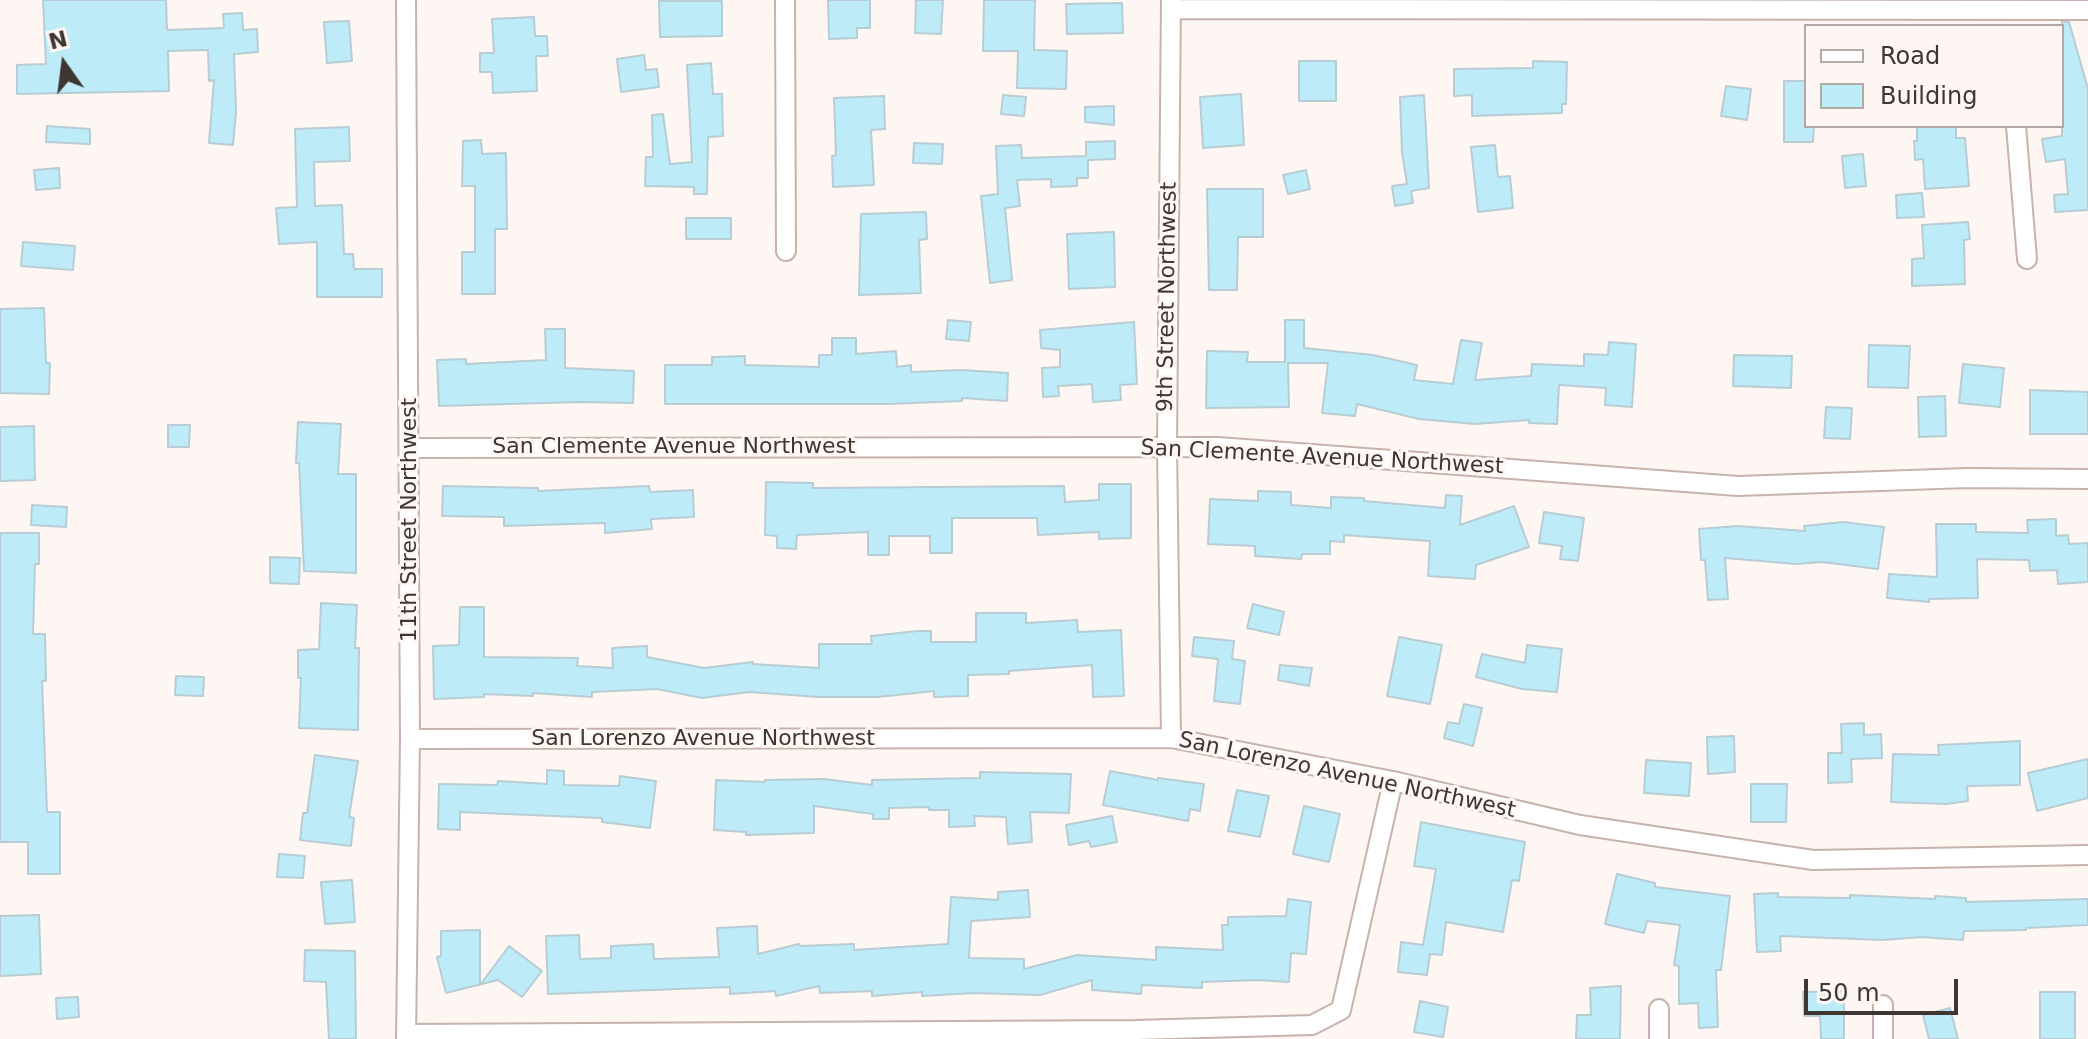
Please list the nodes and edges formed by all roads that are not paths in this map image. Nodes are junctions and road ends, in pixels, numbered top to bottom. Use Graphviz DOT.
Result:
graph roads {
  1 [pos="406,0"];
  2 [pos="785,0"];
  3 [pos="1171,4"];
  4 [pos="1462,5"];
  5 [pos="2088,10"];
  6 [pos="2006,12"];
  7 [pos="2016,128"];
  8 [pos="786,251"];
  9 [pos="2027,259"];
  10 [pos="1167,446"];
  11 [pos="410,448"];
  12 [pos="2088,479"];
  13 [pos="1171,738"];
  14 [pos="410,739"];
  15 [pos="1393,781"];
  16 [pos="2088,855"];
  17 [pos="1883,1005"];
  18 [pos="1659,1009"];
  19 [pos="406,1037"];
  20 [pos="1659,1039"];
  21 [pos="1883,1039"];
  1 -- 11 [label="street, 11th Street Northwest"];
  2 -- 8 [label="street"];
  3 -- 4 [label="street"];
  3 -- 10 [label="street, 9th Street Northwest"];
  4 -- 6 [label="street"];
  5 -- 6 [label="street"];
  7 -- 9 [label="street"];
  10 -- 11 [label="street, San Clemente Avenue Northwest"];
  10 -- 12 [label="street, San Clemente Avenue Northwest"];
  10 -- 13 [label="street, 9th Street Northwest"];
  11 -- 14 [label="street, 11th Street Northwest"];
  13 -- 14 [label="street, San Lorenzo Avenue Northwest"];
  13 -- 15 [label="street, San Lorenzo Avenue Northwest"];
  14 -- 19 [label="street, 11th Street Northwest"];
  15 -- 16 [label="street, San Lorenzo Avenue Northwest"];
  15 -- 19 [label="street"];
  17 -- 21 [label="street"];
  18 -- 20 [label="street"];
}
